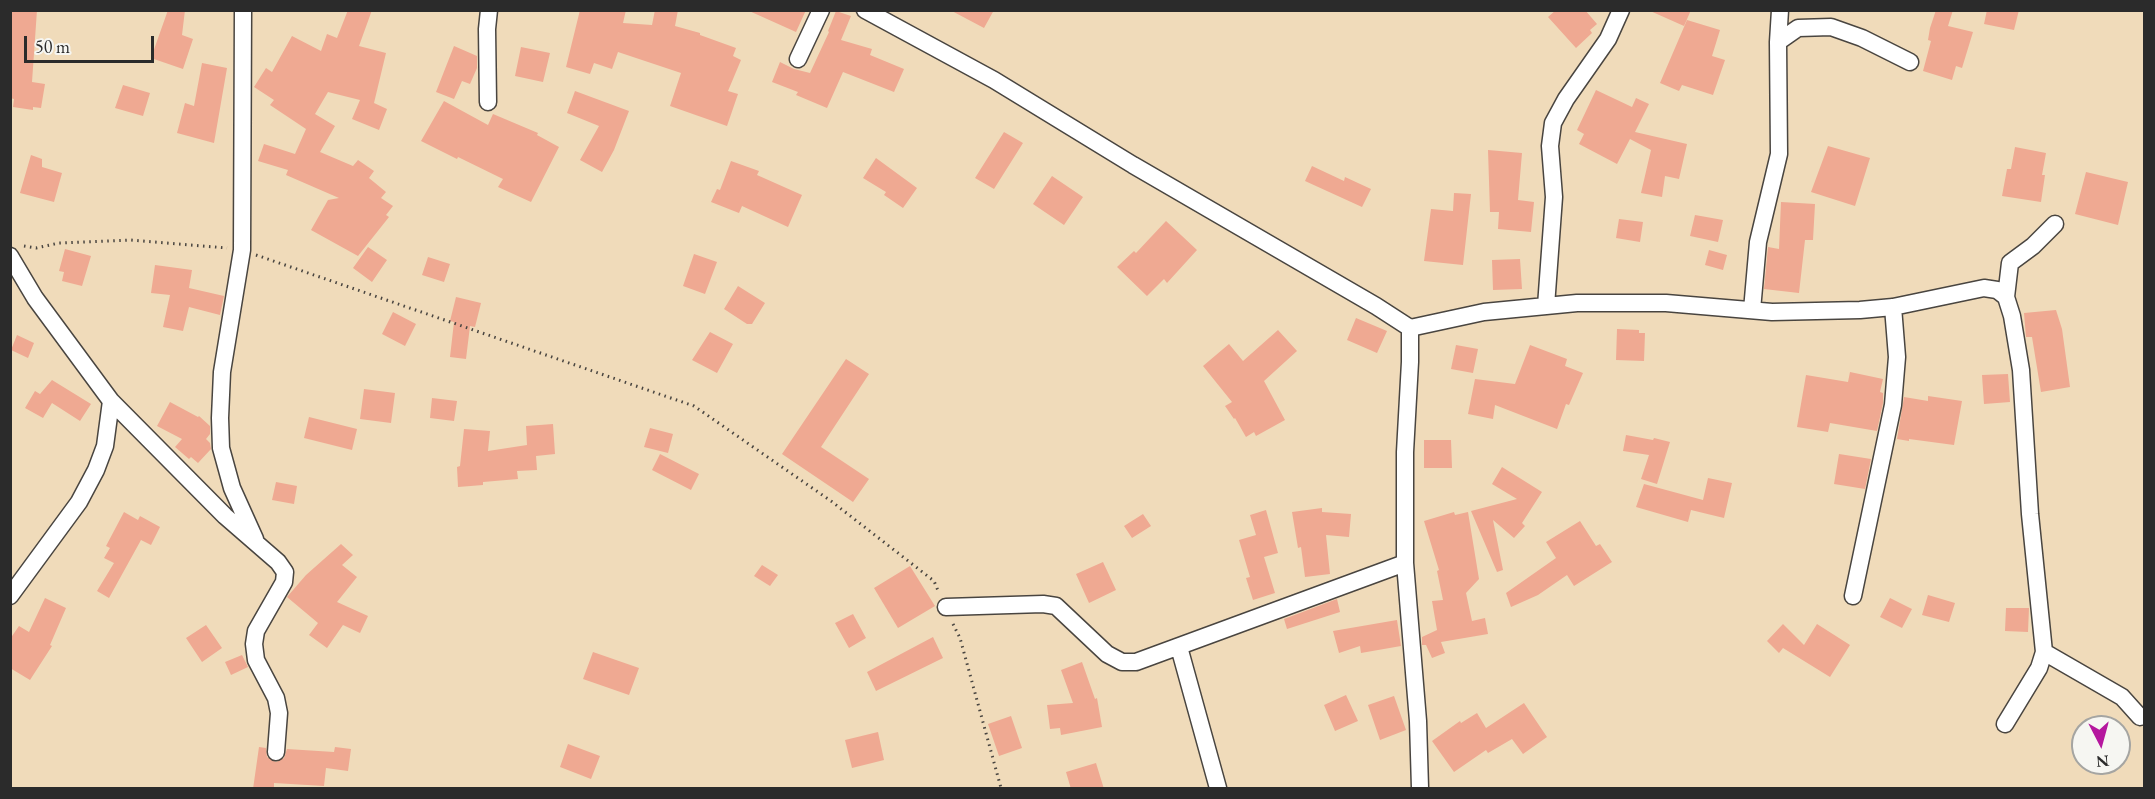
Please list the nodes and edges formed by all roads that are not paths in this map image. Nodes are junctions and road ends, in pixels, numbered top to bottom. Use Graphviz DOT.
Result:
graph roads {
  1 [pos="243,10"];
  2 [pos="489,10"];
  3 [pos="821,10"];
  4 [pos="865,10"];
  5 [pos="1621,10"];
  6 [pos="1780,10"];
  7 [pos="1778,42"];
  8 [pos="798,59"];
  9 [pos="1910,62"];
  10 [pos="488,102"];
  11 [pos="2055,224"];
  12 [pos="15,251"];
  13 [pos="2006,297"];
  14 [pos="1546,306"];
  15 [pos="1893,307"];
  16 [pos="1752,310"];
  17 [pos="1410,328"];
  18 [pos="111,401"];
  19 [pos="257,544"];
  20 [pos="1405,564"];
  21 [pos="10,596"];
  22 [pos="1853,596"];
  23 [pos="946,607"];
  24 [pos="1179,647"];
  25 [pos="2044,652"];
  26 [pos="2140,717"];
  27 [pos="2005,724"];
  28 [pos="276,752"];
  29 [pos="1218,789"];
  30 [pos="1420,789"];
  1 -- 19 [label="street"];
  2 -- 10 [label="street"];
  3 -- 8 [label="street"];
  4 -- 17 [label="street"];
  5 -- 14 [label="street"];
  6 -- 7 [label="street"];
  7 -- 9 [label="street"];
  7 -- 16 [label="street"];
  11 -- 13 [label="street"];
  12 -- 18 [label="street"];
  13 -- 15 [label="street"];
  13 -- 25 [label="street"];
  14 -- 16 [label="street"];
  14 -- 17 [label="street"];
  15 -- 16 [label="street"];
  15 -- 22 [label="street"];
  17 -- 20 [label="street"];
  18 -- 19 [label="street"];
  18 -- 21 [label="street"];
  19 -- 28 [label="street"];
  20 -- 24 [label="street"];
  20 -- 30 [label="street"];
  23 -- 24 [label="street"];
  24 -- 29 [label="street"];
  25 -- 26 [label="street"];
  25 -- 27 [label="street"];
}
